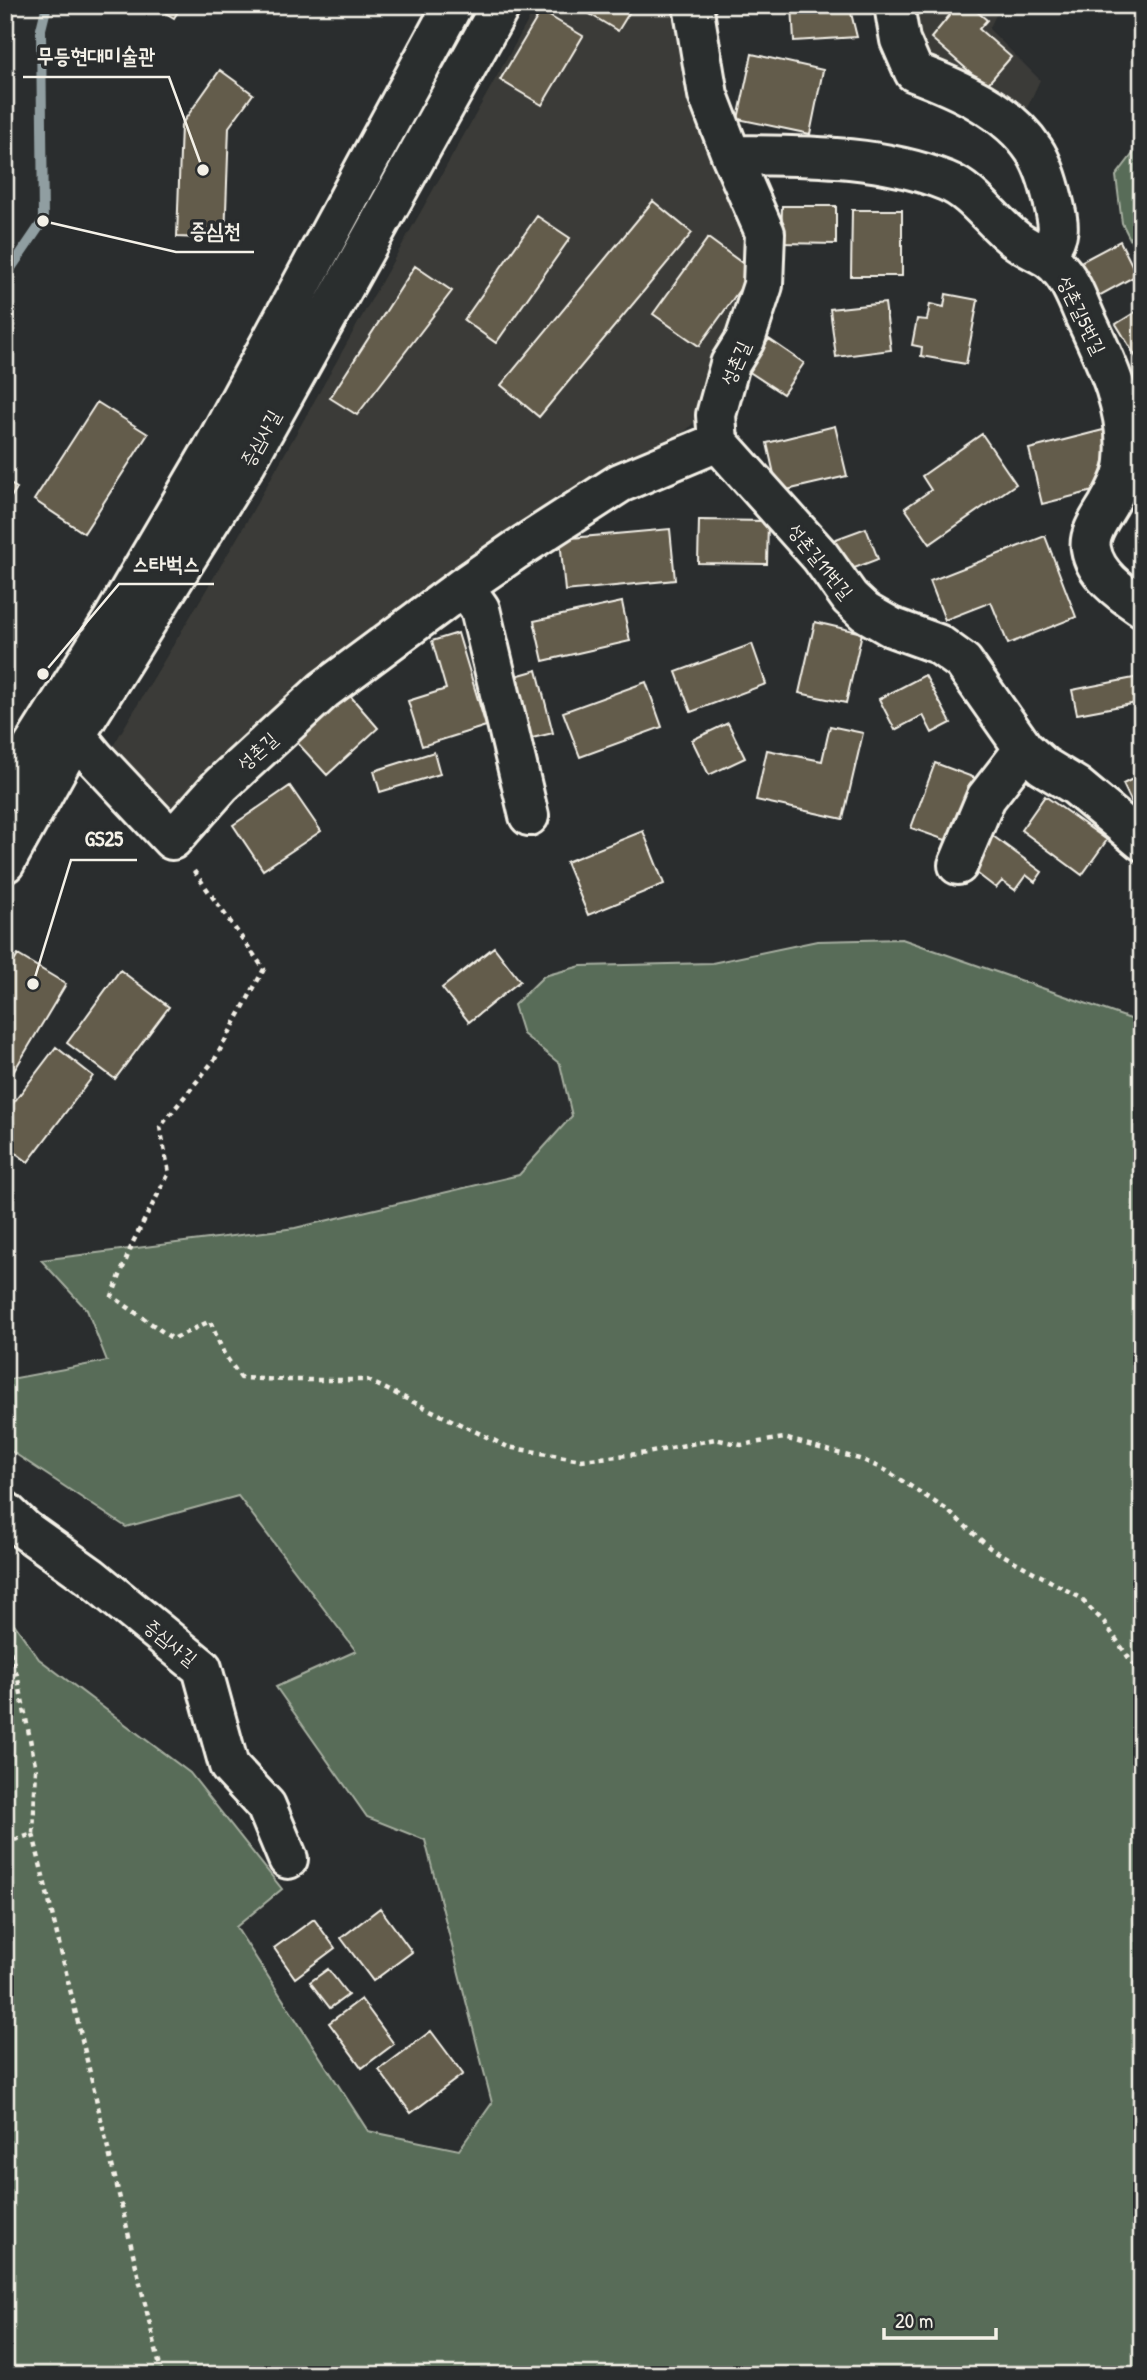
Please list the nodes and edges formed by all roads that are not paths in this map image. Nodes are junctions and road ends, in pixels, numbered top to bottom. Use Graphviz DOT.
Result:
graph roads {
  1 [pos="453,5"];
  2 [pos="501,5"];
  3 [pos="693,5"];
  4 [pos="894,5"];
  5 [pos="731,155"];
  6 [pos="1046,255"];
  7 [pos="718,442"];
  8 [pos="464,586"];
  9 [pos="1142,607"];
  10 [pos="76,735"];
  11 [pos="1024,749"];
  12 [pos="5,791"];
  13 [pos="529,816"];
  14 [pos="1142,841"];
  15 [pos="5,863"];
  16 [pos="958,865"];
  17 [pos="5,1511"];
  18 [pos="288,1859"];
  1 -- 12 [label="street, 증심사길"];
  2 -- 10 [label="street, 증심사길"];
  3 -- 5 [label="street, 성촌길"];
  4 -- 6 [label="street"];
  5 -- 6 [label="street, 성촌길5번길"];
  5 -- 7 [label="street, 성촌길"];
  6 -- 9 [label="street, 성촌길5번길"];
  7 -- 8 [label="street, 성촌길"];
  7 -- 11 [label="street, 성촌길11번길"];
  8 -- 10 [label="street, 성촌길"];
  8 -- 13 [label="street"];
  10 -- 15 [label="street, 증심사길"];
  11 -- 14 [label="street, 성촌길11번길"];
  11 -- 16 [label="street"];
  17 -- 18 [label="street, 증심사길"];
}
